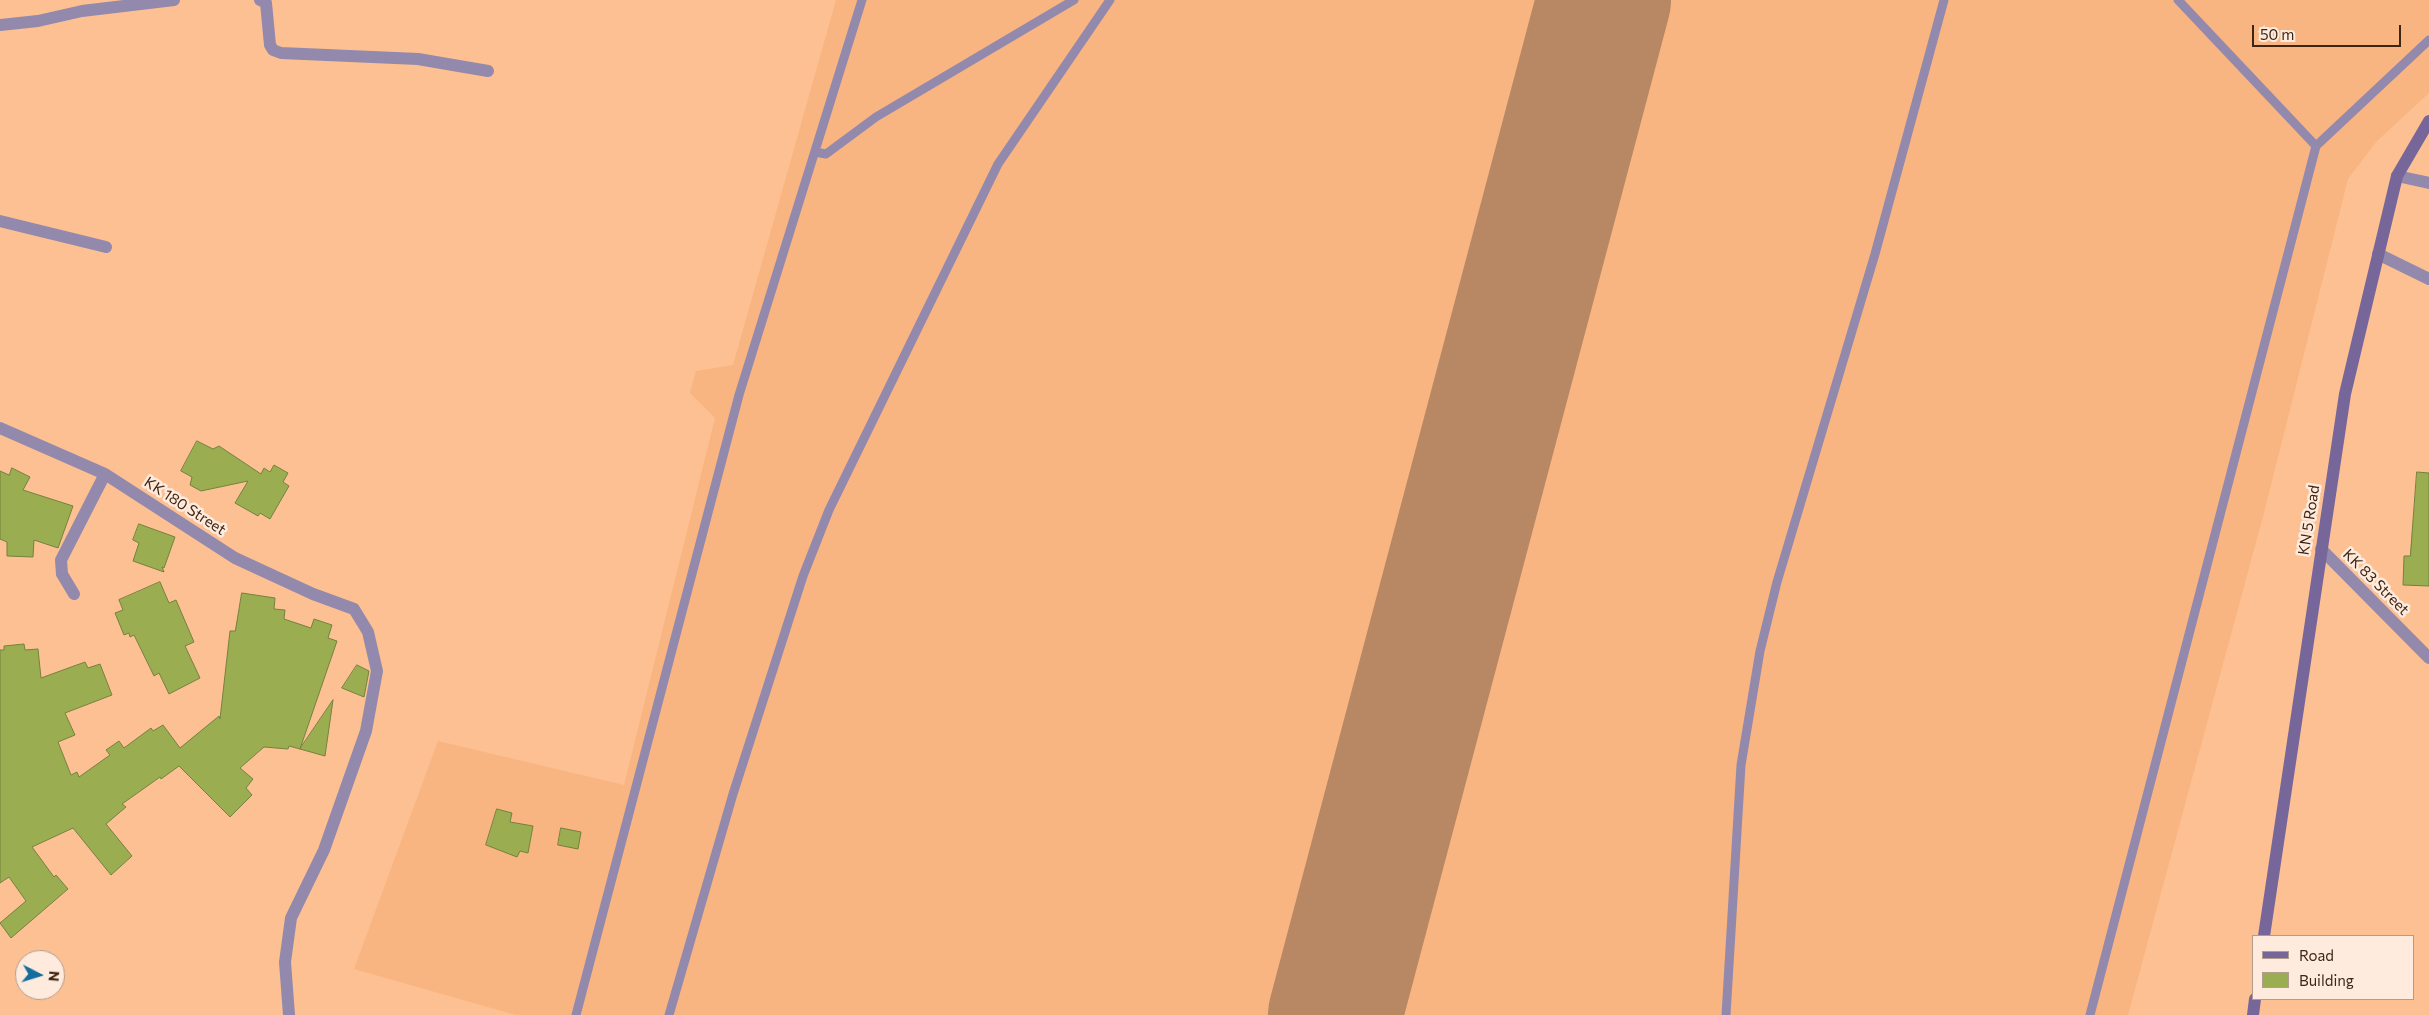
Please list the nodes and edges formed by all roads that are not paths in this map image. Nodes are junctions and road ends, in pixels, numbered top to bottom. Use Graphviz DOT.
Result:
graph roads {
  1 [pos="174,0"];
  2 [pos="260,0"];
  3 [pos="862,0"];
  4 [pos="1074,0"];
  5 [pos="1110,0"];
  6 [pos="1944,0"];
  7 [pos="2178,0"];
  8 [pos="0,25"];
  9 [pos="2429,40"];
  10 [pos="488,71"];
  11 [pos="2429,121"];
  12 [pos="2316,146"];
  13 [pos="815,152"];
  14 [pos="2397,176"];
  15 [pos="2429,183"];
  16 [pos="0,221"];
  17 [pos="106,247"];
  18 [pos="2378,254"];
  19 [pos="2429,279"];
  20 [pos="0,428"];
  21 [pos="105,474"];
  22 [pos="2321,549"];
  23 [pos="74,594"];
  24 [pos="2429,658"];
  25 [pos="2264,935"];
  26 [pos="2255,1000"];
  27 [pos="289,1015"];
  28 [pos="576,1015"];
  29 [pos="669,1015"];
  30 [pos="1726,1015"];
  31 [pos="2090,1015"];
  32 [pos="2252,1015"];
  1 -- 8 [label="street"];
  2 -- 10 [label="street"];
  3 -- 13 [label="lane"];
  4 -- 13 [label="lane"];
  5 -- 29 [label="lane"];
  6 -- 30 [label="lane"];
  7 -- 12 [label="lane"];
  9 -- 12 [label="lane"];
  11 -- 14 [label="main road, KN 5 Road"];
  12 -- 31 [label="lane"];
  13 -- 28 [label="lane"];
  14 -- 15 [label="street"];
  14 -- 18 [label="main road, KN 5 Road"];
  16 -- 17 [label="street"];
  18 -- 19 [label="street"];
  18 -- 22 [label="main road, KN 5 Road"];
  20 -- 21 [label="street, KK 180 Street"];
  21 -- 23 [label="street"];
  21 -- 27 [label="street, KK 180 Street"];
  22 -- 24 [label="street, KK 83 Street"];
  22 -- 25 [label="main road, KN 5 Road"];
  26 -- 32 [label="main road"];
}
